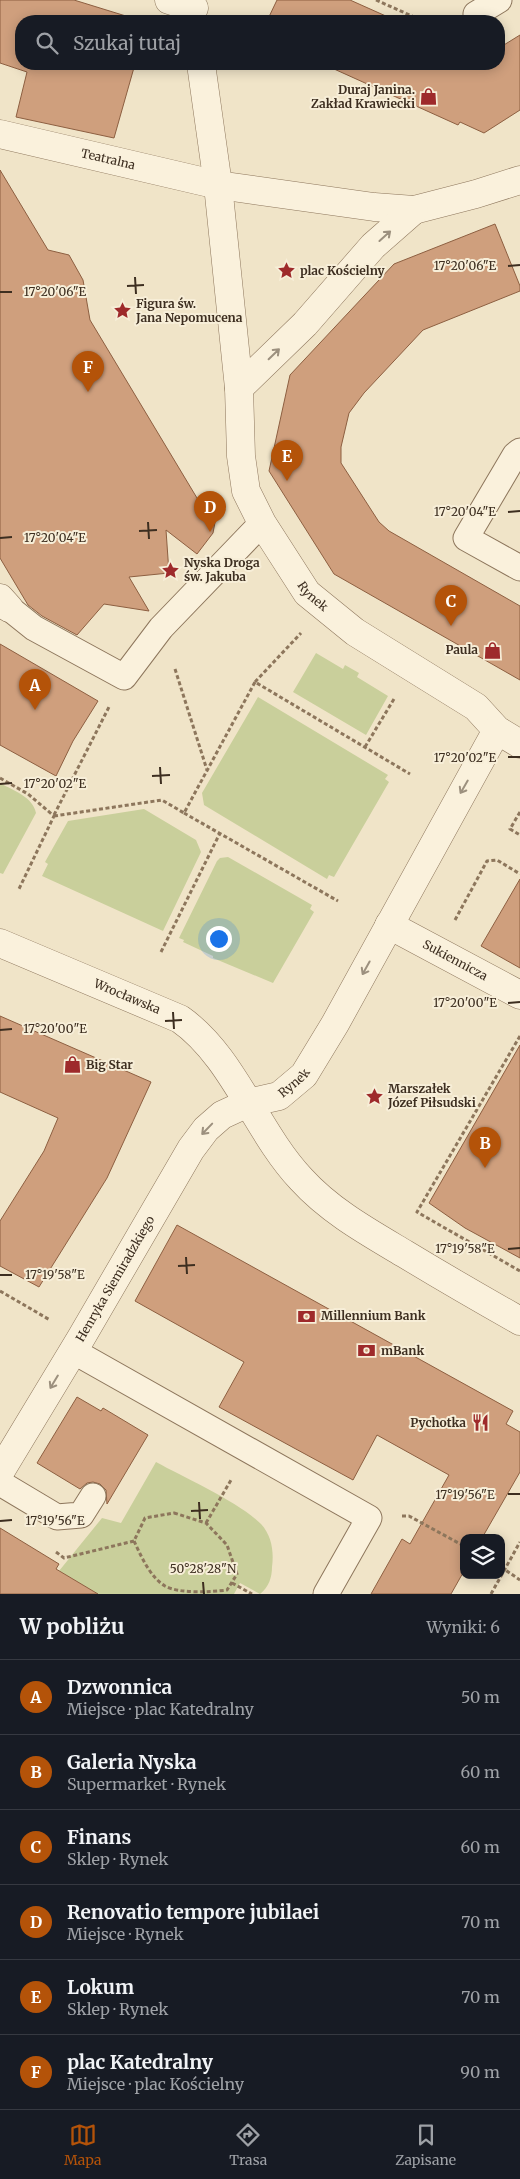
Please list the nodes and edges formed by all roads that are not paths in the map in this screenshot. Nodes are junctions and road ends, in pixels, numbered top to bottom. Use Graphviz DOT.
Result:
graph roads {
  1 [pos="499,0"];
  2 [pos="476,14"];
  3 [pos="202,70"];
  4 [pos="0,134"];
  5 [pos="218,185"];
  6 [pos="518,187"];
  7 [pos="414,210"];
  8 [pos="239,388"];
  9 [pos="520,451"];
  10 [pos="262,523"];
  11 [pos="520,568"];
  12 [pos="4,603"];
  13 [pos="497,730"];
  14 [pos="520,744"];
  15 [pos="390,925"];
  16 [pos="0,943"];
  17 [pos="520,995"];
  18 [pos="248,1103"];
  19 [pos="520,1321"];
  20 [pos="77,1345"];
  21 [pos="0,1472"];
  22 [pos="0,1483"];
  23 [pos="93,1496"];
  24 [pos="326,1594"];
  1 -- 2 [label="lane"];
  3 -- 5 [label="street"];
  4 -- 5 [label="street, Teatralna"];
  5 -- 7 [label="street"];
  5 -- 8 [label="street"];
  6 -- 7 [label="street"];
  8 -- 7 [label="street, one-way"];
  8 -- 10 [label="street, Rynek"];
  9 -- 11 [label="lane"];
  10 -- 12 [label="lane"];
  10 -- 13 [label="street, Rynek"];
  13 -- 14 [label="street, Rynek"];
  13 -- 15 [label="street, Rynek, one-way"];
  15 -- 17 [label="street, Sukiennicza"];
  15 -- 18 [label="street, Rynek, one-way"];
  16 -- 18 [label="street, Wrocławska"];
  18 -- 19 [label="street"];
  18 -- 20 [label="street, Henryka Siemiradzkiego, one-way"];
  20 -- 21 [label="street, Henryka Siemiradzkiego, one-way"];
  20 -- 24 [label="lane"];
  22 -- 23 [label="lane"];
}
